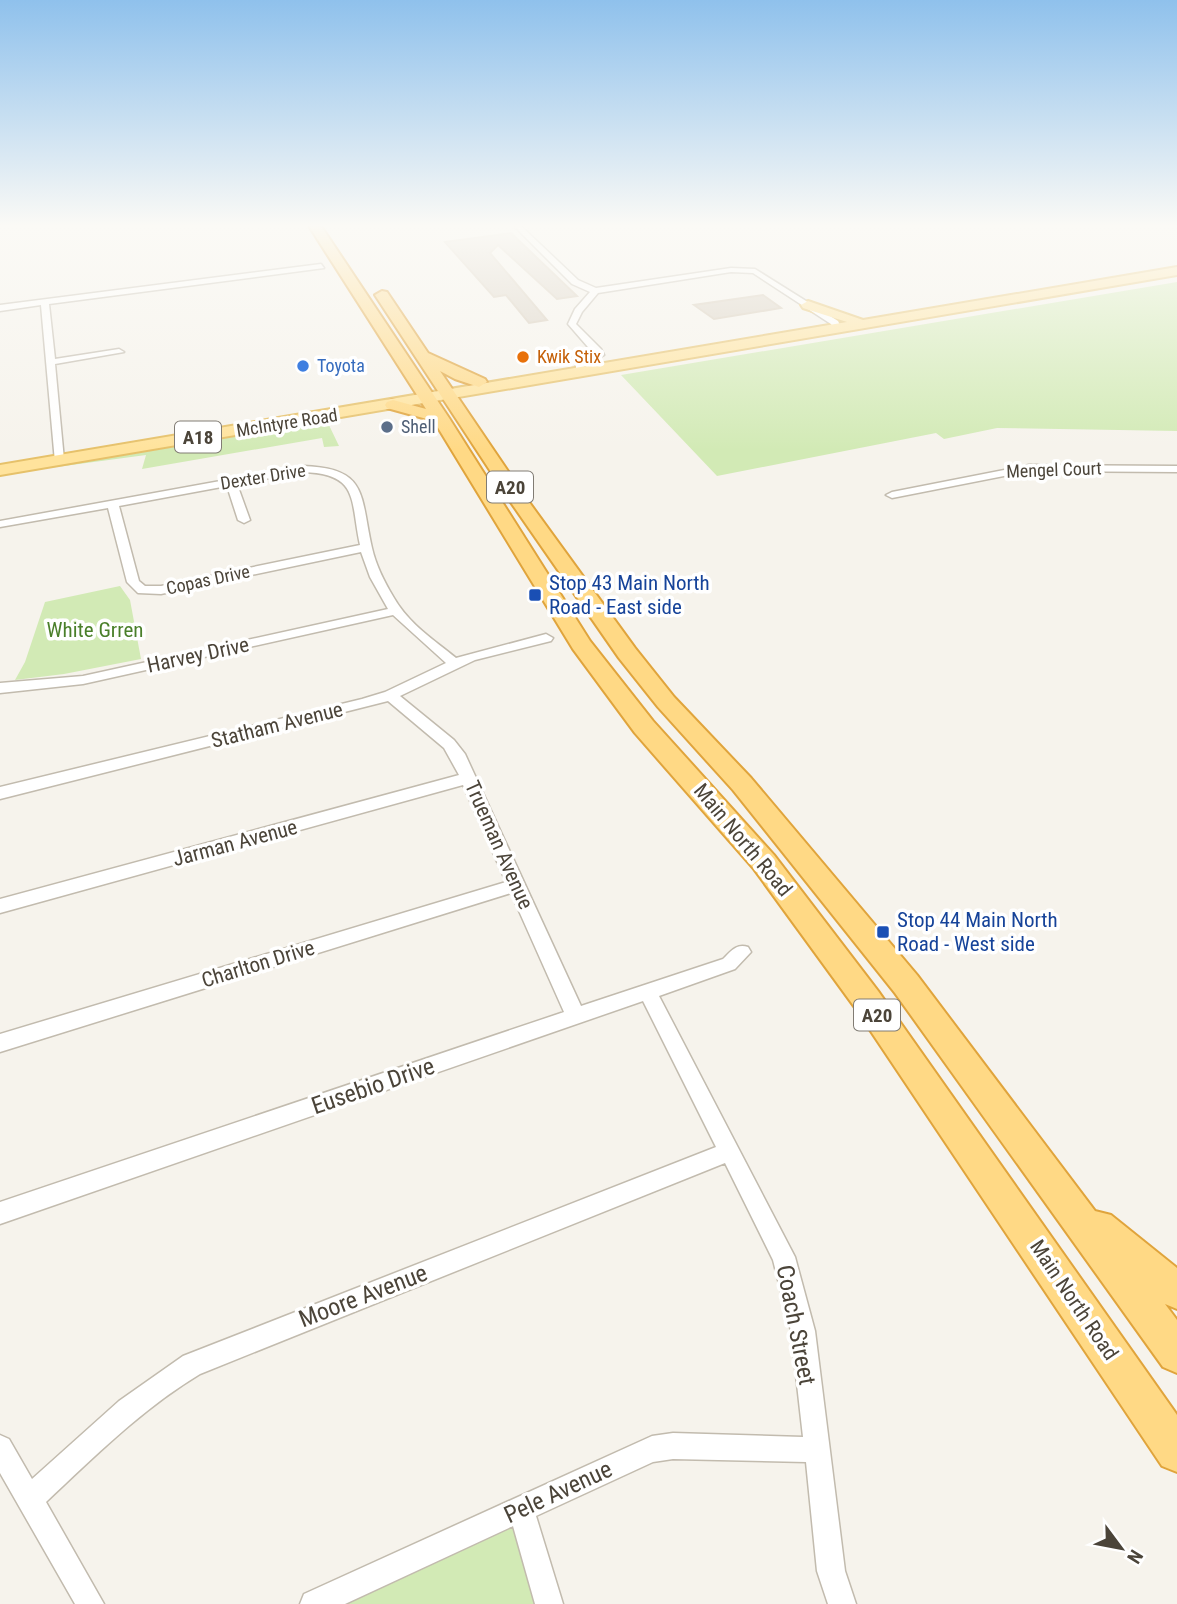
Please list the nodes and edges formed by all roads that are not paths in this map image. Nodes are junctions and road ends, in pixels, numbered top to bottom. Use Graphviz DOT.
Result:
graph roads {
  1 [pos="54,301"];
  2 [pos="355,301"];
  3 [pos="365,301"];
  4 [pos="386,301"];
  5 [pos="587,301"];
  6 [pos="798,301"];
  7 [pos="798,301"];
  8 [pos="957,301"];
  9 [pos="977,301"];
  10 [pos="45,302"];
  11 [pos="0,308"];
  12 [pos="376,318"];
  13 [pos="825,320"];
  14 [pos="856,320"];
  15 [pos="119,352"];
  16 [pos="423,355"];
  17 [pos="50,362"];
  18 [pos="579,366"];
  19 [pos="444,396"];
  20 [pos="393,405"];
  21 [pos="247,421"];
  22 [pos="285,423"];
  23 [pos="59,456"];
  24 [pos="0,462"];
  25 [pos="0,470"];
  26 [pos="1177,470"];
  27 [pos="231,482"];
  28 [pos="892,495"];
  29 [pos="113,504"];
  30 [pos="244,520"];
  31 [pos="0,524"];
  32 [pos="366,547"];
  33 [pos="395,611"];
  34 [pos="546,638"];
  35 [pos="455,663"];
  36 [pos="0,688"];
  37 [pos="390,695"];
  38 [pos="469,778"];
  39 [pos="0,793"];
  40 [pos="517,885"];
  41 [pos="0,906"];
  42 [pos="742,952"];
  43 [pos="648,992"];
  44 [pos="576,1017"];
  45 [pos="0,1043"];
  46 [pos="731,1151"];
  47 [pos="1070,1205"];
  48 [pos="0,1213"];
  49 [pos="1177,1290"];
  50 [pos="1177,1353"];
  51 [pos="0,1448"];
  52 [pos="817,1450"];
  53 [pos="1177,1451"];
  54 [pos="30,1499"];
  55 [pos="521,1509"];
  56 [pos="90,1604"];
  57 [pos="314,1604"];
  58 [pos="549,1604"];
  59 [pos="842,1604"];
  1 -- 10 [label="street"];
  2 -- 12 [label="highway"];
  3 -- 12 [label="highway, Main North Road / A20"];
  4 -- 16 [label="highway, Main North Road / A20"];
  5 -- 18 [label="street"];
  6 -- 13 [label="street"];
  7 -- 13 [label="street"];
  8 -- 13 [label="main road, A18"];
  9 -- 14 [label="main road, A18"];
  10 -- 11 [label="street"];
  10 -- 17 [label="street"];
  12 -- 19 [label="highway, Main North Road / A20"];
  13 -- 14 [label="main road, A18"];
  13 -- 14 [label="main road"];
  13 -- 18 [label="main road, A18"];
  13 -- 19 [label="main road, A18"];
  15 -- 17 [label="street"];
  16 -- 19 [label="highway, Main North Road / A20"];
  16 -- 19 [label="highway"];
  17 -- 23 [label="street"];
  18 -- 19 [label="main road, A18"];
  19 -- 20 [label="highway"];
  19 -- 21 [label="main road, McIntyre Road / A18"];
  19 -- 47 [label="highway, Main North Road / A20"];
  19 -- 53 [label="highway, Main North Road / A20"];
  20 -- 22 [label="main road, McIntyre Road / A18"];
  21 -- 22 [label="main road"];
  21 -- 23 [label="main road, McIntyre Road / A18"];
  22 -- 23 [label="main road, McIntyre Road / A18"];
  23 -- 24 [label="main road, McIntyre Road / A18"];
  23 -- 25 [label="main road, McIntyre Road / A18"];
  26 -- 28 [label="street, Mengel Court"];
  27 -- 29 [label="street, Dexter Drive"];
  27 -- 30 [label="street"];
  27 -- 32 [label="street, Dexter Drive"];
  29 -- 31 [label="street, Dexter Drive"];
  29 -- 32 [label="street, Copas Drive"];
  32 -- 33 [label="street, Dexter Drive"];
  33 -- 35 [label="street, Dexter Drive"];
  33 -- 36 [label="street, Harvey Drive"];
  34 -- 35 [label="street, Statham Avenue"];
  35 -- 37 [label="street, Statham Avenue"];
  37 -- 38 [label="street, Trueman Avenue"];
  37 -- 39 [label="street, Statham Avenue"];
  38 -- 40 [label="street, Trueman Avenue"];
  38 -- 41 [label="street, Jarman Avenue"];
  40 -- 44 [label="street, Trueman Avenue"];
  40 -- 45 [label="street, Charlton Drive"];
  42 -- 43 [label="street, Eusebio Drive"];
  43 -- 44 [label="street, Eusebio Drive"];
  43 -- 46 [label="street, Coach Street"];
  44 -- 48 [label="street, Eusebio Drive"];
  46 -- 52 [label="street, Coach Street"];
  46 -- 54 [label="street, Moore Avenue"];
  47 -- 49 [label="highway"];
  47 -- 50 [label="highway, Main North Road / A20"];
  51 -- 54 [label="street"];
  52 -- 55 [label="street, Pele Avenue"];
  52 -- 59 [label="street, Coach Street"];
  54 -- 56 [label="street"];
  55 -- 57 [label="street, Pele Avenue"];
  55 -- 58 [label="street"];
}
